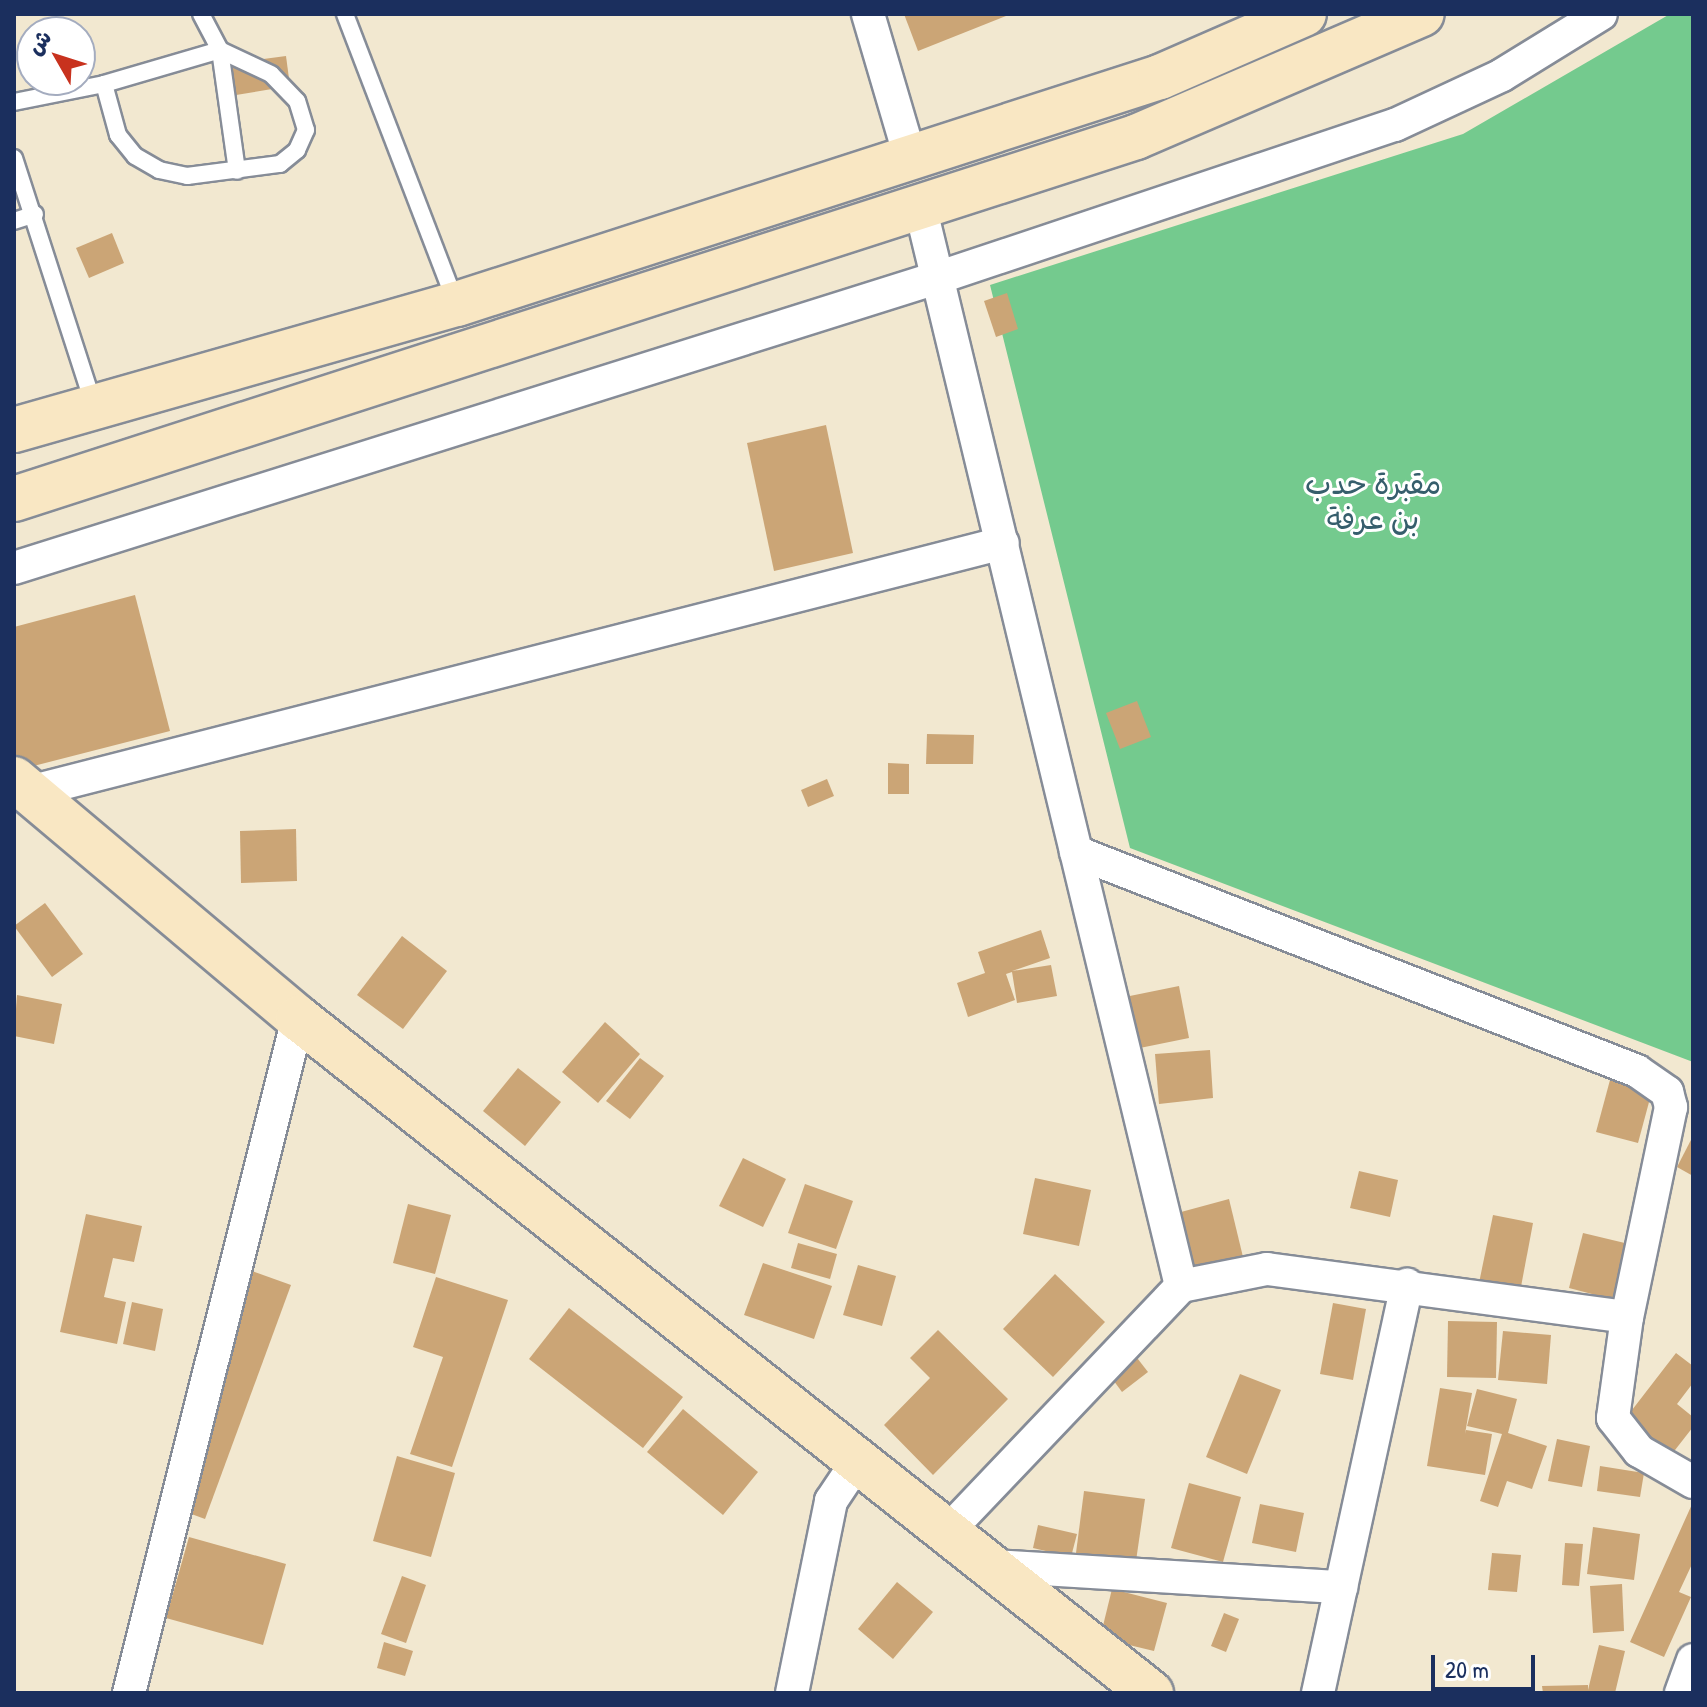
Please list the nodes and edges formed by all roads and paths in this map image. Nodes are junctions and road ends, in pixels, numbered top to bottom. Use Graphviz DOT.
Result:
graph roads {
  1 [pos="201,14"];
  2 [pos="345,14"];
  3 [pos="868,14"];
  4 [pos="1304,14"];
  5 [pos="1422,14"];
  6 [pos="1601,14"];
  7 [pos="220,50"];
  8 [pos="104,84"];
  9 [pos="14,102"];
  10 [pos="910,157"];
  11 [pos="14,158"];
  12 [pos="237,171"];
  13 [pos="920,206"];
  14 [pos="35,214"];
  15 [pos="14,221"];
  16 [pos="940,277"];
  17 [pos="457,304"];
  18 [pos="95,406"];
  19 [pos="14,430"];
  20 [pos="14,499"];
  21 [pos="1003,543"];
  22 [pos="14,568"];
  23 [pos="22,786"];
  24 [pos="1076,852"];
  25 [pos="298,1018"];
  26 [pos="1407,1285"];
  27 [pos="1181,1286"];
  28 [pos="1627,1317"];
  29 [pos="859,1459"];
  30 [pos="1693,1482"];
  31 [pos="948,1531"];
  32 [pos="993,1566"];
  33 [pos="1341,1587"];
  34 [pos="1693,1660"];
  35 [pos="129,1693"];
  36 [pos="792,1693"];
  37 [pos="1151,1693"];
  38 [pos="1318,1693"];
  39 [pos="1681,1693"];
  1 -- 7 [label="lane"];
  2 -- 17 [label="lane"];
  3 -- 10 [label="street"];
  4 -- 10 [label="main road"];
  5 -- 13 [label="main road"];
  6 -- 16 [label="street"];
  7 -- 8 [label="lane"];
  7 -- 12 [label="lane"];
  7 -- 12 [label="lane"];
  8 -- 9 [label="lane"];
  8 -- 12 [label="lane"];
  10 -- 17 [label="main road"];
  11 -- 14 [label="lane"];
  13 -- 16 [label="street"];
  13 -- 20 [label="main road"];
  14 -- 15 [label="lane"];
  14 -- 18 [label="lane"];
  16 -- 21 [label="street"];
  16 -- 22 [label="street"];
  17 -- 18 [label="main road"];
  18 -- 19 [label="main road"];
  21 -- 23 [label="street"];
  21 -- 24 [label="street"];
  23 -- 25 [label="main road"];
  24 -- 27 [label="street"];
  24 -- 28 [label="street"];
  25 -- 29 [label="main road"];
  25 -- 35 [label="street"];
  26 -- 27 [label="street"];
  26 -- 28 [label="street"];
  26 -- 33 [label="street"];
  27 -- 31 [label="street"];
  28 -- 30 [label="street"];
  29 -- 31 [label="main road"];
  29 -- 36 [label="street"];
  31 -- 32 [label="main road"];
  32 -- 33 [label="street"];
  32 -- 37 [label="main road"];
  33 -- 38 [label="street"];
  34 -- 39 [label="street"];
}
